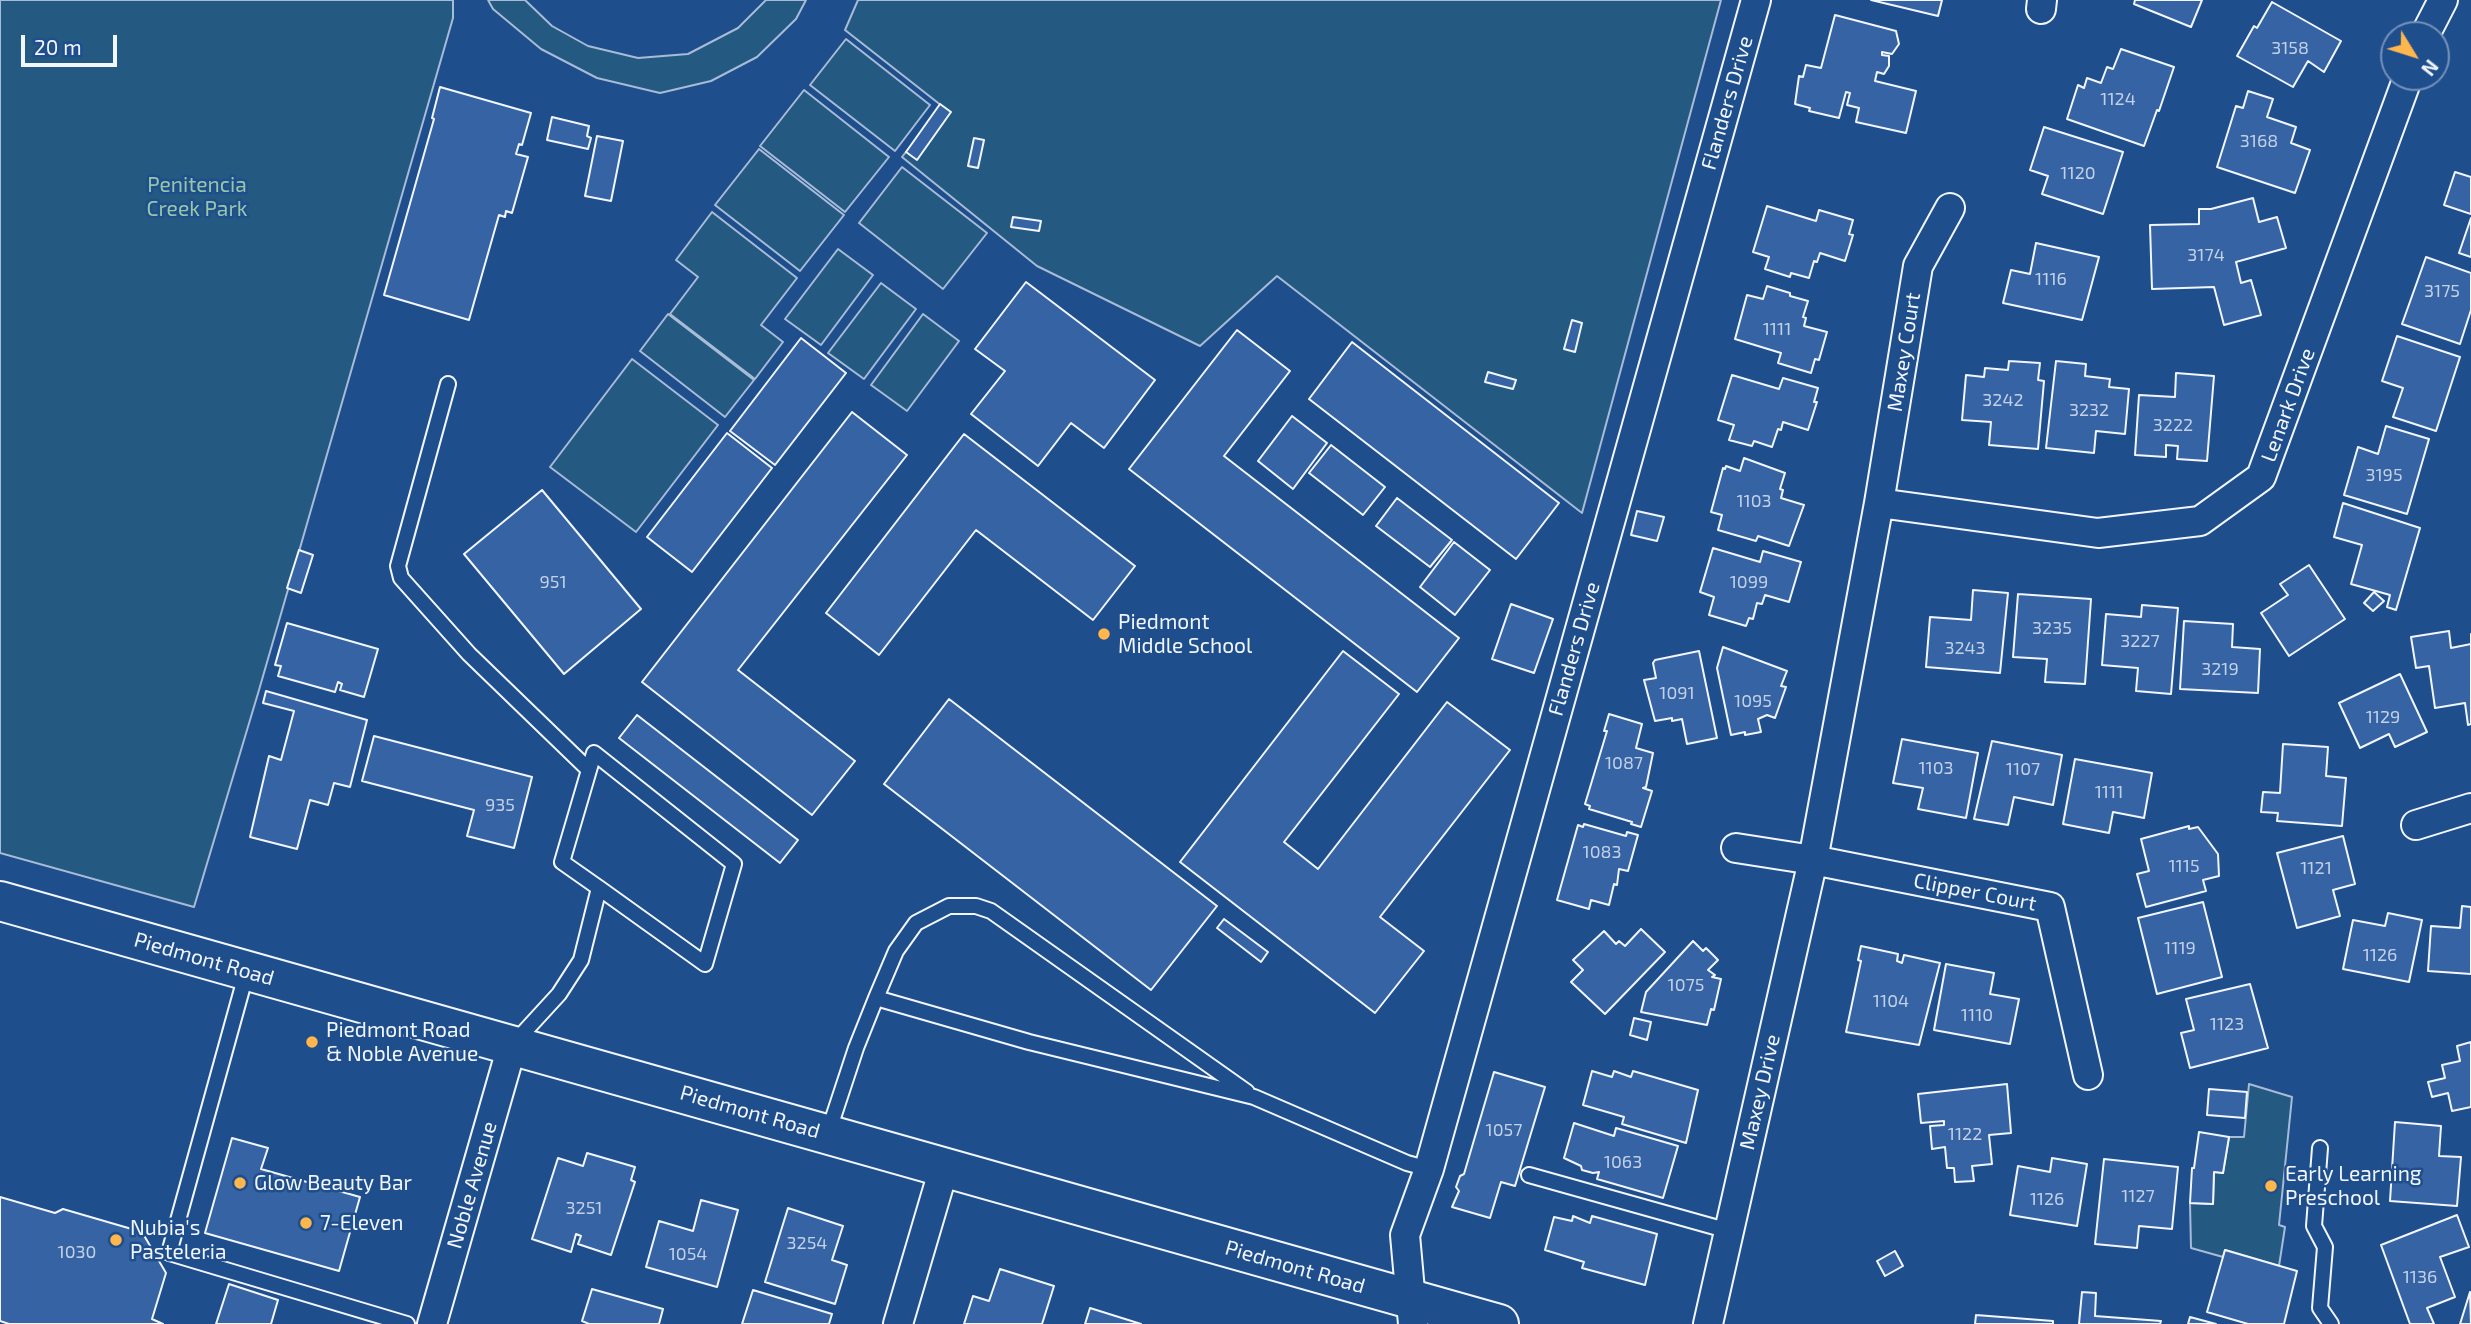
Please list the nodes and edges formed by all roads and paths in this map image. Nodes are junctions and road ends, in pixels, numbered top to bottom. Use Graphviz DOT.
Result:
graph roads {
  1 [pos="1756,0"];
  2 [pos="2443,0"];
  3 [pos="2432,21"];
  4 [pos="2403,91"];
  5 [pos="1950,208"];
  6 [pos="449,384"];
  7 [pos="1879,503"];
  8 [pos="589,770"];
  9 [pos="2471,808"];
  10 [pos="2416,825"];
  11 [pos="1736,848"];
  12 [pos="1813,860"];
  13 [pos="599,888"];
  14 [pos="0,901"];
  15 [pos="247,971"];
  16 [pos="876,998"];
  17 [pos="512,1046"];
  18 [pos="2088,1075"];
  19 [pos="1254,1097"];
  20 [pos="828,1135"];
  21 [pos="2320,1148"];
  22 [pos="944,1168"];
  23 [pos="1429,1169"];
  24 [pos="1529,1175"];
  25 [pos="1729,1231"];
  26 [pos="1412,1312"];
  27 [pos="407,1324"];
  28 [pos="432,1324"];
  29 [pos="898,1324"];
  30 [pos="1499,1324"];
  31 [pos="1708,1324"];
  32 [pos="2331,1324"];
  1 -- 23 [label="street, Flanders Drive"];
  2 -- 3 [label="street"];
  4 -- 7 [label="street, Lenark Drive"];
  5 -- 7 [label="street, Maxey Court"];
  6 -- 8 [label="lane"];
  7 -- 12 [label="street, Maxey Drive"];
  8 -- 13 [label="lane"];
  8 -- 13 [label="lane"];
  9 -- 10 [label="street"];
  11 -- 12 [label="street"];
  12 -- 18 [label="street, Clipper Court"];
  12 -- 25 [label="street, Maxey Drive"];
  13 -- 17 [label="lane"];
  14 -- 15 [label="main road, Piedmont Road"];
  15 -- 17 [label="main road, Piedmont Road"];
  15 -- 27 [label="lane"];
  16 -- 19 [label="lane"];
  16 -- 19 [label="lane"];
  16 -- 20 [label="lane"];
  17 -- 20 [label="main road, Piedmont Road"];
  17 -- 28 [label="street, Noble Avenue"];
  19 -- 23 [label="lane"];
  20 -- 22 [label="main road, Piedmont Road"];
  21 -- 32 [label="lane"];
  22 -- 26 [label="main road, Piedmont Road"];
  22 -- 29 [label="street"];
  23 -- 26 [label="street, Flanders Drive"];
  24 -- 25 [label="lane"];
  25 -- 31 [label="street, Maxey Drive"];
  26 -- 30 [label="main road, Piedmont Road"];
}
